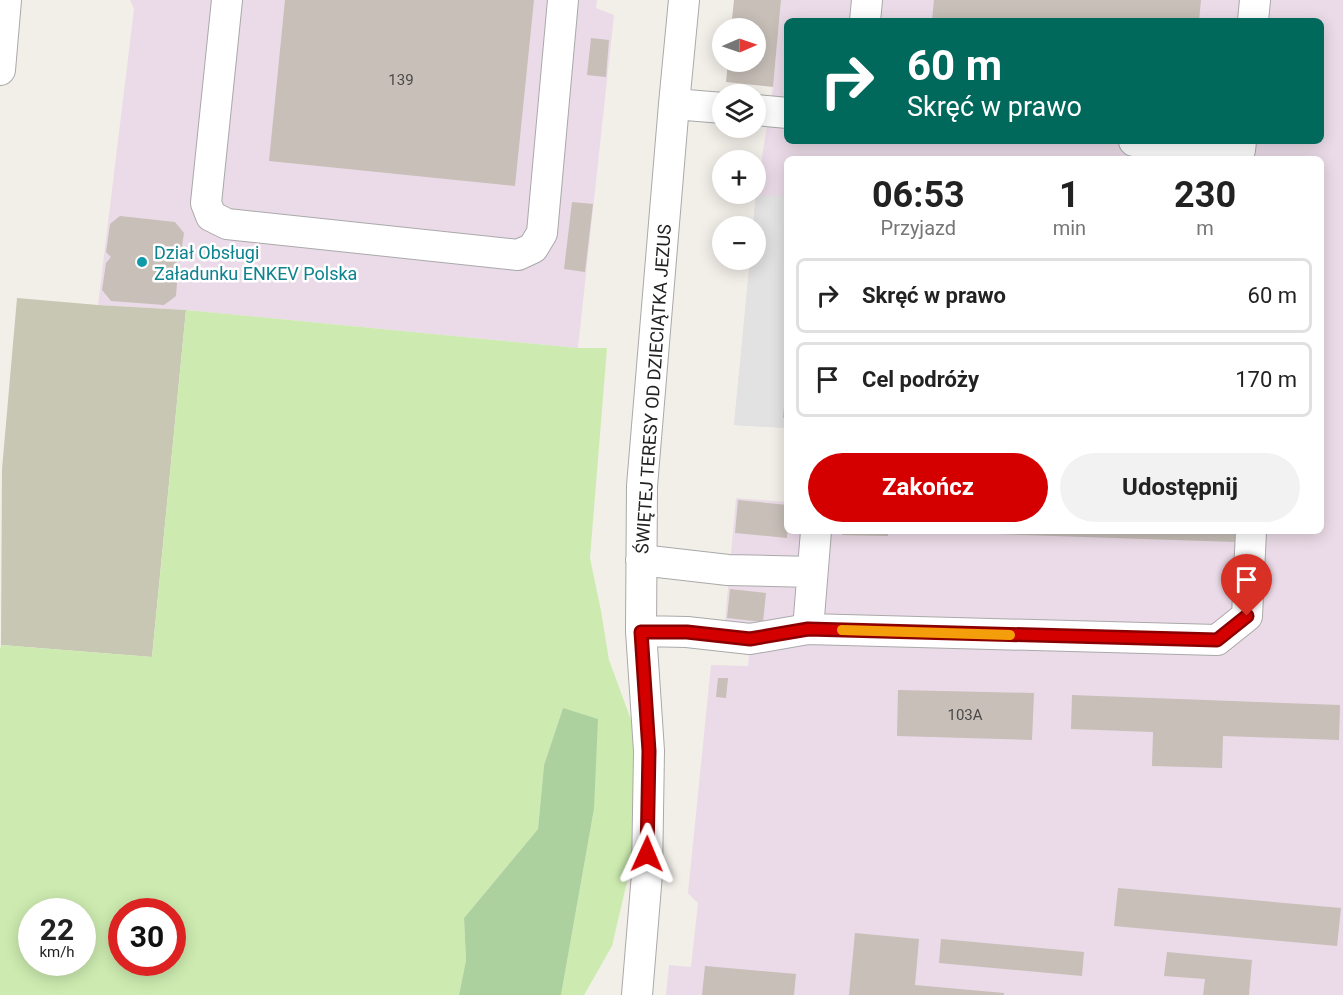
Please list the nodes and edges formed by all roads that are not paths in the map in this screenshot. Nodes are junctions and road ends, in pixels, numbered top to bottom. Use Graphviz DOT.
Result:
graph roads {
  1 [pos="6,0"];
  2 [pos="227,0"];
  3 [pos="563,0"];
  4 [pos="684,0"];
  5 [pos="867,0"];
  6 [pos="1255,0"];
  7 [pos="865,18"];
  8 [pos="1253,18"];
  9 [pos="0,70"];
  10 [pos="674,104"];
  11 [pos="712,107"];
  12 [pos="766,111"];
  13 [pos="784,113"];
  14 [pos="1169,144"];
  15 [pos="1241,144"];
  16 [pos="816,534"];
  17 [pos="1251,534"];
  18 [pos="641,560"];
  19 [pos="812,572"];
  20 [pos="808,629"];
  21 [pos="641,632"];
  22 [pos="637,995"];
  1 -- 9 [label="street"];
  2 -- 3 [label="street"];
  4 -- 10 [label="street, ŚWIĘTEJ TERESY OD DZIECIĄTKA JEZUS"];
  5 -- 7 [label="street"];
  6 -- 8 [label="street"];
  10 -- 11 [label="street"];
  10 -- 18 [label="street, ŚWIĘTEJ TERESY OD DZIECIĄTKA JEZUS"];
  12 -- 13 [label="street"];
  14 -- 15 [label="street"];
  16 -- 19 [label="street"];
  17 -- 20 [label="street"];
  18 -- 19 [label="street"];
  18 -- 21 [label="street, ŚWIĘTEJ TERESY OD DZIECIĄTKA JEZUS"];
  19 -- 20 [label="street"];
  20 -- 21 [label="street"];
  21 -- 22 [label="street, ŚWIĘTEJ TERESY OD DZIECIĄTKA JEZUS"];
}
